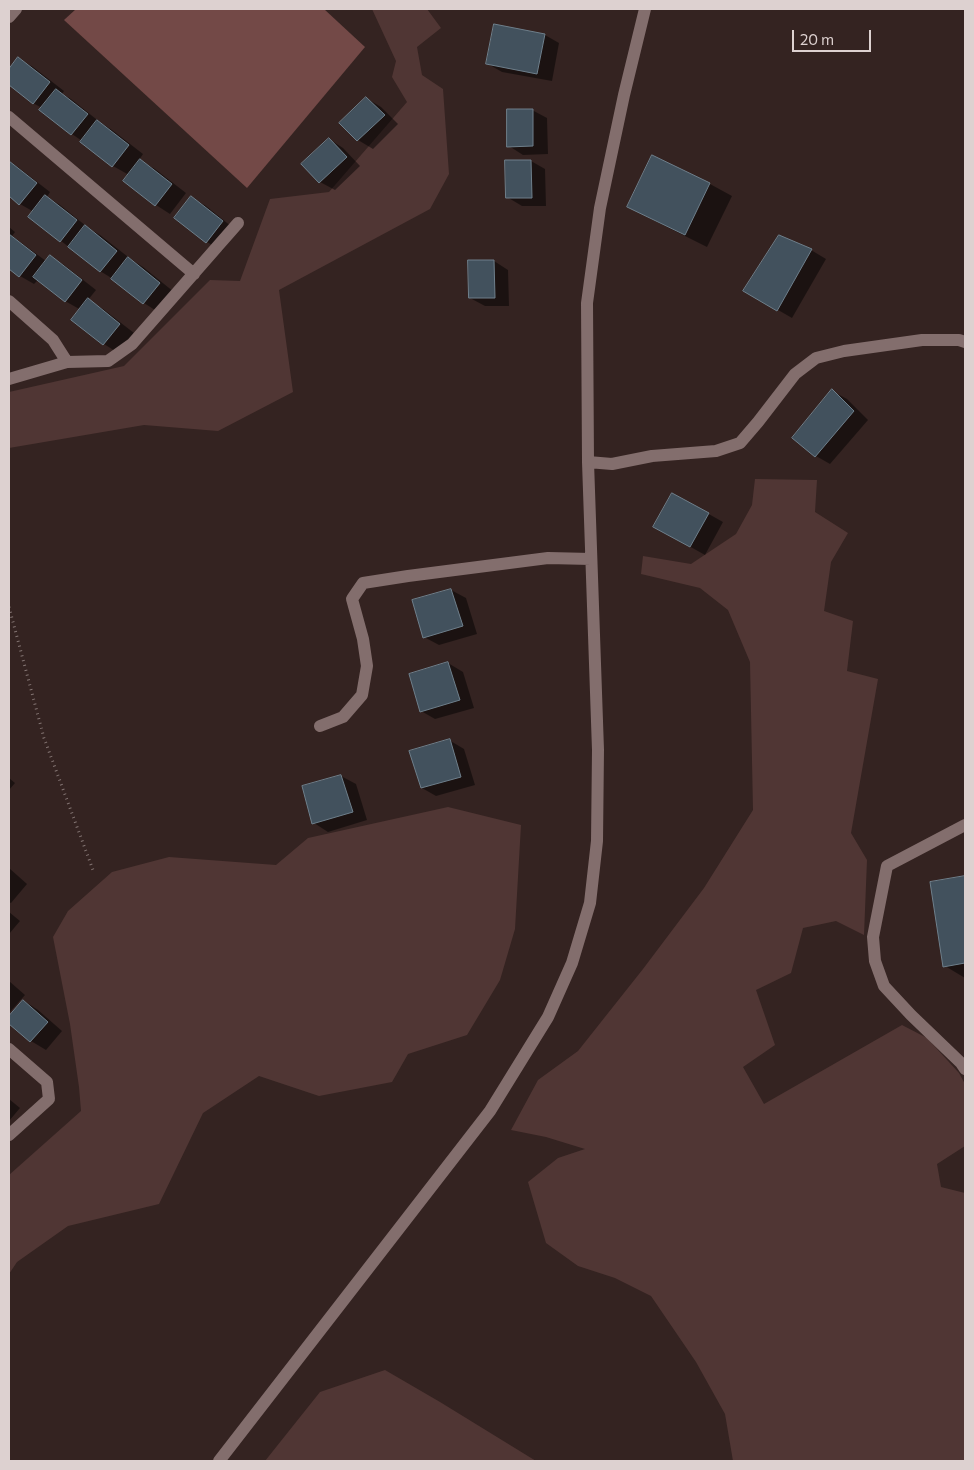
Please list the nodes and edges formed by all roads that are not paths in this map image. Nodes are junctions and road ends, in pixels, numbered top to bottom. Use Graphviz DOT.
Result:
graph roads {
  1 [pos="16,9"];
  2 [pos="645,9"];
  3 [pos="9,17"];
  4 [pos="9,117"];
  5 [pos="238,224"];
  6 [pos="194,274"];
  7 [pos="9,301"];
  8 [pos="965,342"];
  9 [pos="67,362"];
  10 [pos="9,380"];
  11 [pos="588,462"];
  12 [pos="591,559"];
  13 [pos="320,726"];
  14 [pos="965,825"];
  15 [pos="9,1049"];
  16 [pos="965,1069"];
  17 [pos="9,1135"];
  18 [pos="219,1461"];
  1 -- 3 [label="street"];
  2 -- 11 [label="street"];
  4 -- 6 [label="street"];
  5 -- 6 [label="street"];
  6 -- 9 [label="street"];
  7 -- 9 [label="street"];
  8 -- 11 [label="street"];
  9 -- 10 [label="street"];
  11 -- 12 [label="street"];
  12 -- 13 [label="street"];
  12 -- 18 [label="street"];
  14 -- 16 [label="street"];
  15 -- 17 [label="street"];
}
